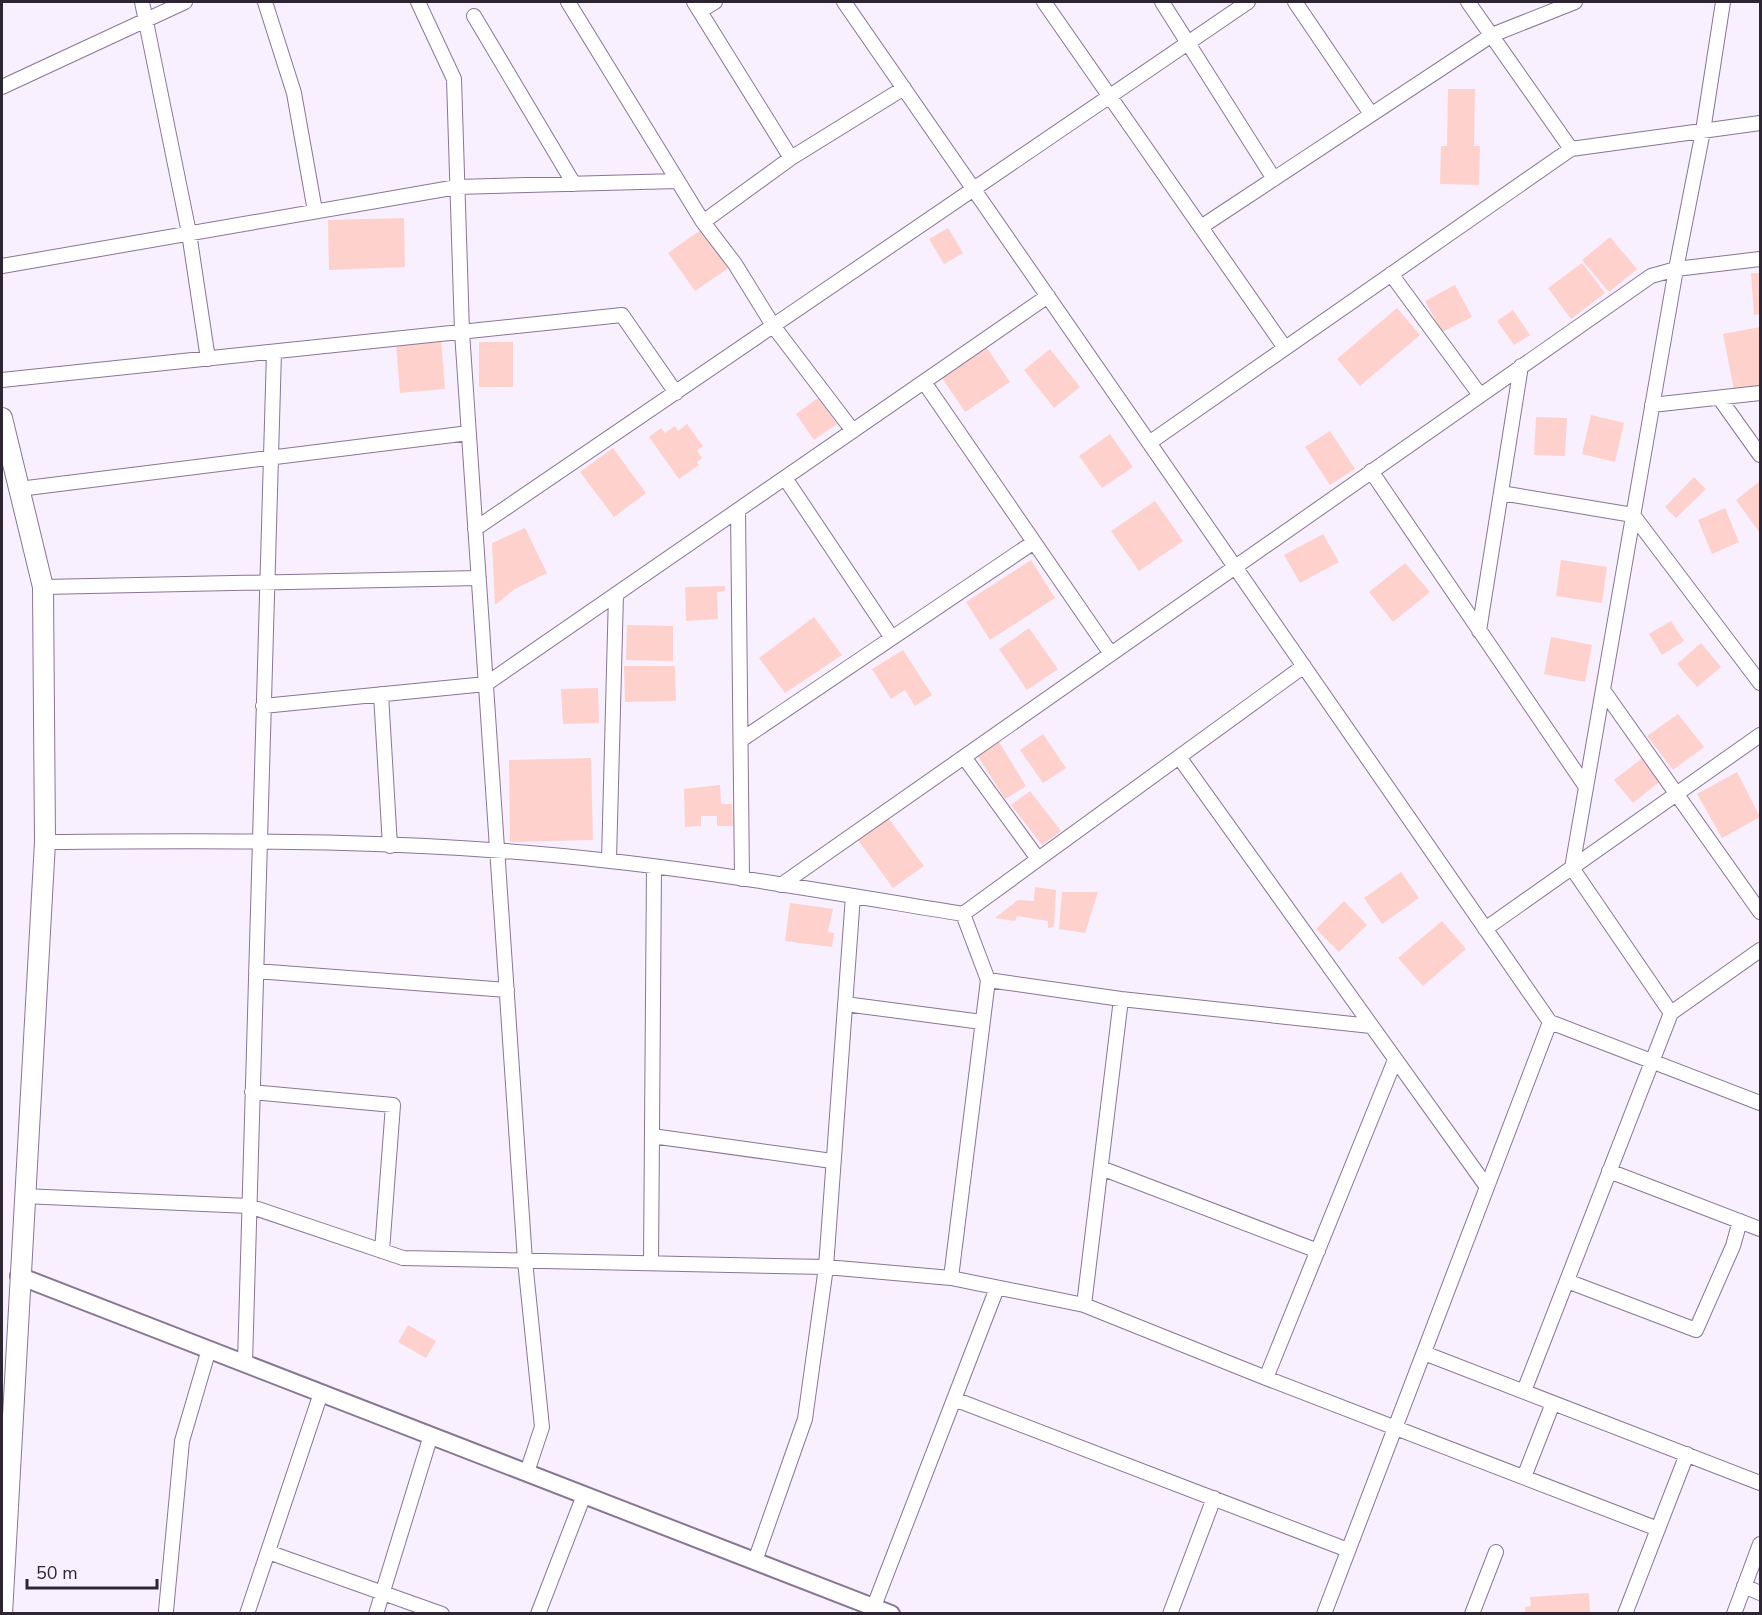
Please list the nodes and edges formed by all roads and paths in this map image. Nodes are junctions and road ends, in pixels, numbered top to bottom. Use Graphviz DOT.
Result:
graph roads {
  1 [pos="142,2"];
  2 [pos="185,2"];
  3 [pos="265,2"];
  4 [pos="418,2"];
  5 [pos="568,2"];
  6 [pos="715,2"];
  7 [pos="844,2"];
  8 [pos="1044,2"];
  9 [pos="1162,2"];
  10 [pos="1248,2"];
  11 [pos="1295,2"];
  12 [pos="1468,2"];
  13 [pos="1575,2"];
  14 [pos="1723,2"];
  15 [pos="697,6"];
  16 [pos="474,16"];
  17 [pos="147,19"];
  18 [pos="1492,35"];
  19 [pos="1188,43"];
  20 [pos="2,87"];
  21 [pos="904,88"];
  22 [pos="1110,96"];
  23 [pos="1371,114"];
  24 [pos="1761,123"];
  25 [pos="1703,131"];
  26 [pos="1571,148"];
  27 [pos="791,158"];
  28 [pos="1274,179"];
  29 [pos="678,182"];
  30 [pos="574,184"];
  31 [pos="457,187"];
  32 [pos="974,189"];
  33 [pos="315,212"];
  34 [pos="703,222"];
  35 [pos="1201,227"];
  36 [pos="189,233"];
  37 [pos="1761,259"];
  38 [pos="2,266"];
  39 [pos="1676,269"];
  40 [pos="1390,274"];
  41 [pos="1048,296"];
  42 [pos="774,327"];
  43 [pos="462,332"];
  44 [pos="1285,348"];
  45 [pos="274,352"];
  46 [pos="208,359"];
  47 [pos="1521,366"];
  48 [pos="2,380"];
  49 [pos="924,382"];
  50 [pos="676,393"];
  51 [pos="1761,393"];
  52 [pos="1480,395"];
  53 [pos="1720,399"];
  54 [pos="1652,405"];
  55 [pos="2,418"];
  56 [pos="853,431"];
  57 [pos="469,433"];
  58 [pos="1149,443"];
  59 [pos="1761,455"];
  60 [pos="270,458"];
  61 [pos="1371,471"];
  62 [pos="785,478"];
  63 [pos="19,489"];
  64 [pos="1501,493"];
  65 [pos="738,510"];
  66 [pos="1633,515"];
  67 [pos="476,529"];
  68 [pos="1034,542"];
  69 [pos="1235,567"];
  70 [pos="479,578"];
  71 [pos="267,582"];
  72 [pos="43,587"];
  73 [pos="616,594"];
  74 [pos="1479,631"];
  75 [pos="892,638"];
  76 [pos="1111,654"];
  77 [pos="1304,666"];
  78 [pos="1761,683"];
  79 [pos="486,684"];
  80 [pos="1603,690"];
  81 [pos="381,694"];
  82 [pos="264,706"];
  83 [pos="1761,735"];
  84 [pos="741,740"];
  85 [pos="964,757"];
  86 [pos="1179,757"];
  87 [pos="1586,787"];
  88 [pos="1678,793"];
  89 [pos="260,839"];
  90 [pos="45,842"];
  91 [pos="390,846"];
  92 [pos="498,851"];
  93 [pos="1038,859"];
  94 [pos="609,860"];
  95 [pos="654,867"];
  96 [pos="1572,868"];
  97 [pos="742,879"];
  98 [pos="781,885"];
  99 [pos="853,896"];
  100 [pos="1761,912"];
  101 [pos="963,914"];
  102 [pos="1485,929"];
  103 [pos="1761,950"];
  104 [pos="256,971"];
  105 [pos="988,980"];
  106 [pos="507,990"];
  107 [pos="1121,999"];
  108 [pos="845,1004"];
  109 [pos="1671,1013"];
  110 [pos="982,1022"];
  111 [pos="1550,1022"];
  112 [pos="1371,1026"];
  113 [pos="1395,1060"];
  114 [pos="1652,1061"];
  115 [pos="252,1092"];
  116 [pos="1761,1103"];
  117 [pos="652,1136"];
  118 [pos="832,1161"];
  119 [pos="1101,1168"];
  120 [pos="1609,1171"];
  121 [pos="1487,1187"];
  122 [pos="23,1196"];
  123 [pos="249,1206"];
  124 [pos="1740,1221"];
  125 [pos="1761,1229"];
  126 [pos="382,1251"];
  127 [pos="1318,1251"];
  128 [pos="525,1261"];
  129 [pos="651,1263"];
  130 [pos="826,1267"];
  131 [pos="19,1276"];
  132 [pos="951,1278"];
  133 [pos="1567,1281"];
  134 [pos="997,1287"];
  135 [pos="1084,1305"];
  136 [pos="209,1349"];
  137 [pos="1424,1353"];
  138 [pos="245,1363"];
  139 [pos="1266,1378"];
  140 [pos="1524,1391"];
  141 [pos="321,1393"];
  142 [pos="954,1399"];
  143 [pos="1553,1403"];
  144 [pos="1395,1428"];
  145 [pos="430,1435"];
  146 [pos="1686,1454"];
  147 [pos="527,1473"];
  148 [pos="1524,1477"];
  149 [pos="1761,1483"];
  150 [pos="584,1495"];
  151 [pos="1214,1498"];
  152 [pos="1658,1529"];
  153 [pos="1761,1544"];
  154 [pos="1348,1550"];
  155 [pos="268,1552"];
  156 [pos="1496,1552"];
  157 [pos="755,1561"];
  158 [pos="1744,1587"];
  159 [pos="1761,1593"];
  160 [pos="383,1594"];
  161 [pos="873,1610"];
  162 [pos="166,1611"];
  163 [pos="2,1614"];
  164 [pos="247,1614"];
  165 [pos="376,1614"];
  166 [pos="442,1614"];
  167 [pos="538,1614"];
  168 [pos="891,1614"];
  169 [pos="1170,1614"];
  170 [pos="1324,1614"];
  171 [pos="1472,1614"];
  172 [pos="1625,1614"];
  173 [pos="1734,1614"];
  1 -- 17 [label="street"];
  2 -- 17 [label="street"];
  3 -- 33 [label="street"];
  4 -- 31 [label="street"];
  5 -- 29 [label="street"];
  6 -- 15 [label="street"];
  7 -- 21 [label="street"];
  8 -- 22 [label="street"];
  9 -- 19 [label="street"];
  10 -- 19 [label="street"];
  11 -- 23 [label="street"];
  12 -- 18 [label="street"];
  13 -- 18 [label="street"];
  14 -- 25 [label="street"];
  15 -- 27 [label="street"];
  16 -- 30 [label="street"];
  17 -- 20 [label="street"];
  17 -- 36 [label="street"];
  18 -- 23 [label="street"];
  18 -- 26 [label="street"];
  19 -- 22 [label="street"];
  19 -- 28 [label="street"];
  21 -- 27 [label="street"];
  21 -- 32 [label="street"];
  22 -- 32 [label="street"];
  22 -- 35 [label="street"];
  23 -- 28 [label="street"];
  24 -- 25 [label="street"];
  25 -- 26 [label="street"];
  25 -- 39 [label="street"];
  26 -- 40 [label="street"];
  27 -- 34 [label="street"];
  28 -- 35 [label="street"];
  29 -- 30 [label="street"];
  29 -- 34 [label="street"];
  30 -- 31 [label="street"];
  31 -- 33 [label="street"];
  31 -- 43 [label="street"];
  32 -- 41 [label="street"];
  32 -- 42 [label="street"];
  33 -- 36 [label="street"];
  34 -- 42 [label="street"];
  35 -- 44 [label="street"];
  36 -- 38 [label="street"];
  36 -- 46 [label="street"];
  37 -- 39 [label="street"];
  39 -- 47 [label="street"];
  39 -- 54 [label="street"];
  40 -- 44 [label="street"];
  40 -- 52 [label="street"];
  41 -- 49 [label="street"];
  41 -- 58 [label="street"];
  42 -- 50 [label="street"];
  42 -- 56 [label="street"];
  43 -- 45 [label="street"];
  43 -- 50 [label="street"];
  43 -- 57 [label="street"];
  44 -- 58 [label="street"];
  45 -- 46 [label="street"];
  45 -- 60 [label="street"];
  46 -- 48 [label="street"];
  47 -- 52 [label="street"];
  47 -- 64 [label="street"];
  49 -- 56 [label="street"];
  49 -- 68 [label="street"];
  50 -- 67 [label="street"];
  51 -- 53 [label="street"];
  52 -- 61 [label="street"];
  53 -- 54 [label="street"];
  53 -- 59 [label="street"];
  54 -- 66 [label="street"];
  55 -- 63 [label="main road"];
  56 -- 62 [label="street"];
  57 -- 60 [label="street"];
  57 -- 67 [label="street"];
  58 -- 69 [label="street"];
  60 -- 63 [label="street"];
  60 -- 71 [label="street"];
  61 -- 69 [label="street"];
  61 -- 74 [label="street"];
  62 -- 65 [label="street"];
  62 -- 75 [label="street"];
  63 -- 72 [label="main road"];
  64 -- 66 [label="street"];
  64 -- 74 [label="street"];
  65 -- 73 [label="street"];
  65 -- 84 [label="street"];
  66 -- 78 [label="street"];
  66 -- 80 [label="street"];
  67 -- 70 [label="street"];
  68 -- 75 [label="street"];
  68 -- 76 [label="street"];
  69 -- 76 [label="street"];
  69 -- 77 [label="street"];
  70 -- 71 [label="street"];
  70 -- 79 [label="street"];
  71 -- 72 [label="street"];
  71 -- 82 [label="street"];
  72 -- 90 [label="main road"];
  73 -- 79 [label="street"];
  73 -- 94 [label="street"];
  74 -- 87 [label="street"];
  75 -- 84 [label="street"];
  76 -- 85 [label="street"];
  77 -- 86 [label="street"];
  77 -- 102 [label="street"];
  79 -- 81 [label="street"];
  79 -- 92 [label="street"];
  80 -- 87 [label="street"];
  80 -- 88 [label="street"];
  81 -- 82 [label="street"];
  81 -- 91 [label="street"];
  82 -- 89 [label="street"];
  83 -- 88 [label="street"];
  84 -- 97 [label="street"];
  85 -- 93 [label="street"];
  85 -- 98 [label="street"];
  86 -- 93 [label="street"];
  86 -- 112 [label="street"];
  87 -- 96 [label="street"];
  88 -- 96 [label="street"];
  88 -- 100 [label="street"];
  89 -- 90 [label="street"];
  89 -- 91 [label="street"];
  89 -- 104 [label="street"];
  90 -- 122 [label="main road"];
  91 -- 92 [label="street"];
  92 -- 94 [label="street"];
  92 -- 106 [label="street"];
  93 -- 101 [label="street"];
  94 -- 95 [label="street"];
  95 -- 97 [label="street"];
  95 -- 117 [label="street"];
  96 -- 102 [label="street"];
  96 -- 109 [label="street"];
  97 -- 98 [label="street"];
  98 -- 99 [label="street"];
  99 -- 101 [label="street"];
  99 -- 108 [label="street"];
  101 -- 105 [label="street"];
  102 -- 111 [label="street"];
  103 -- 109 [label="street"];
  104 -- 106 [label="street"];
  104 -- 115 [label="street"];
  105 -- 107 [label="street"];
  105 -- 110 [label="street"];
  106 -- 128 [label="street"];
  107 -- 112 [label="street"];
  107 -- 119 [label="street"];
  108 -- 110 [label="street"];
  108 -- 118 [label="street"];
  109 -- 114 [label="street"];
  110 -- 132 [label="street"];
  111 -- 114 [label="street"];
  111 -- 121 [label="street"];
  112 -- 113 [label="street"];
  113 -- 121 [label="street"];
  113 -- 127 [label="street"];
  114 -- 116 [label="street"];
  114 -- 120 [label="street"];
  115 -- 123 [label="street"];
  115 -- 126 [label="street"];
  117 -- 118 [label="street"];
  117 -- 129 [label="street"];
  118 -- 130 [label="street"];
  119 -- 127 [label="street"];
  119 -- 135 [label="street"];
  120 -- 124 [label="street"];
  120 -- 133 [label="street"];
  121 -- 137 [label="street"];
  122 -- 123 [label="street"];
  122 -- 131 [label="main road"];
  123 -- 126 [label="street"];
  123 -- 138 [label="street"];
  124 -- 125 [label="street"];
  124 -- 133 [label="street"];
  126 -- 128 [label="street"];
  127 -- 139 [label="street"];
  128 -- 129 [label="street"];
  128 -- 147 [label="street"];
  129 -- 130 [label="street"];
  130 -- 132 [label="street"];
  130 -- 157 [label="street"];
  131 -- 136 [label="street"];
  131 -- 163 [label="main road"];
  132 -- 134 [label="street"];
  133 -- 140 [label="street"];
  134 -- 135 [label="street"];
  134 -- 142 [label="street"];
  135 -- 139 [label="street"];
  136 -- 138 [label="street"];
  136 -- 162 [label="street"];
  137 -- 140 [label="street"];
  137 -- 144 [label="street"];
  138 -- 141 [label="street"];
  139 -- 144 [label="street"];
  140 -- 143 [label="street"];
  141 -- 145 [label="street"];
  141 -- 155 [label="street"];
  142 -- 151 [label="street"];
  142 -- 161 [label="street"];
  143 -- 146 [label="street"];
  143 -- 148 [label="street"];
  144 -- 148 [label="street"];
  144 -- 154 [label="street"];
  145 -- 147 [label="street"];
  145 -- 160 [label="street"];
  146 -- 149 [label="street"];
  146 -- 152 [label="street"];
  147 -- 150 [label="street"];
  148 -- 152 [label="street"];
  150 -- 157 [label="street"];
  150 -- 167 [label="street"];
  151 -- 154 [label="street"];
  151 -- 169 [label="street"];
  152 -- 172 [label="street"];
  153 -- 158 [label="street"];
  154 -- 170 [label="street"];
  155 -- 160 [label="street"];
  155 -- 164 [label="street"];
  156 -- 171 [label="street"];
  157 -- 161 [label="street"];
  158 -- 159 [label="street"];
  158 -- 173 [label="street"];
  160 -- 165 [label="street"];
  160 -- 166 [label="street"];
  161 -- 168 [label="street"];
}
